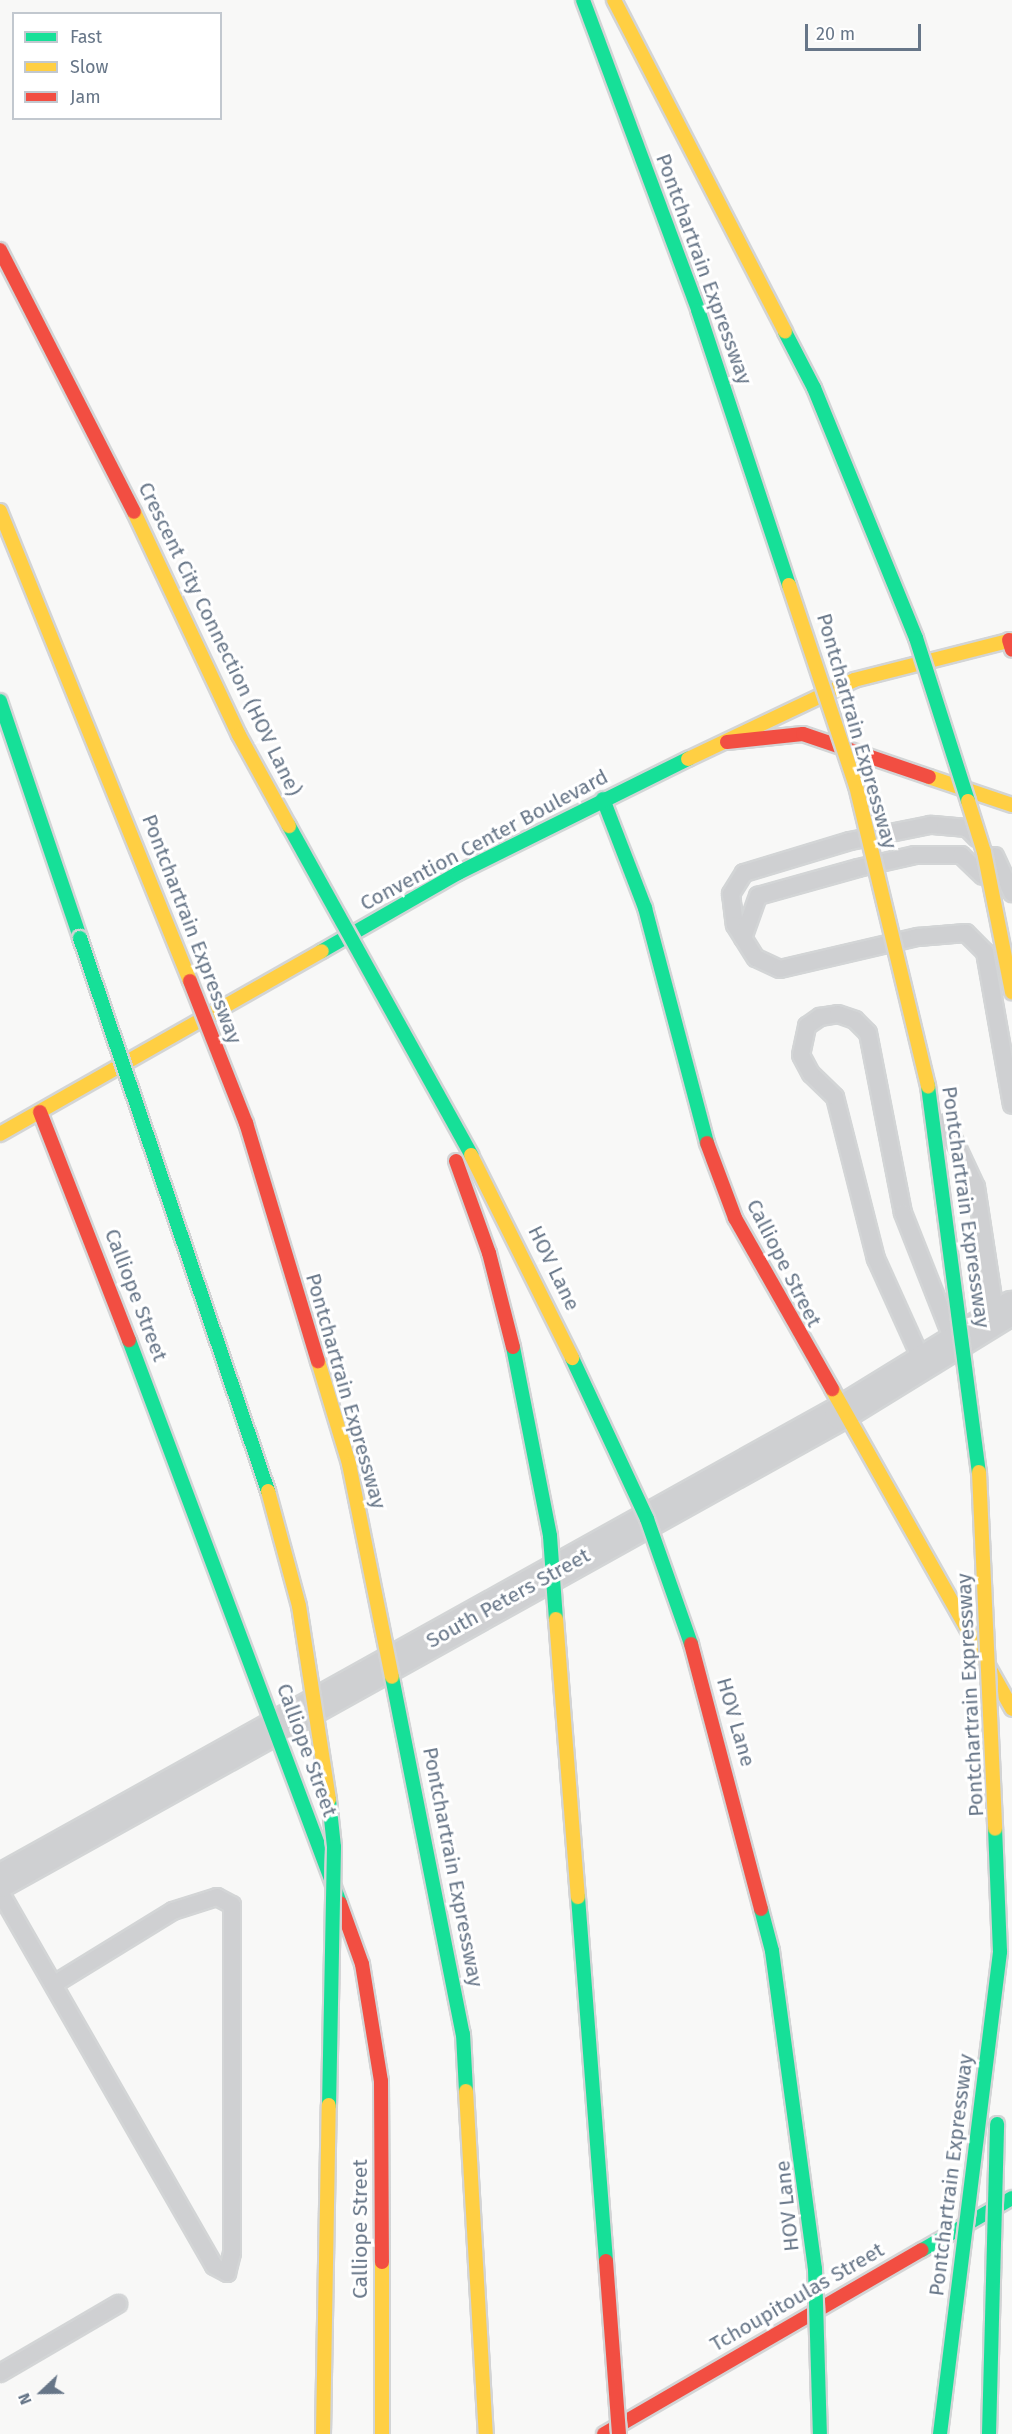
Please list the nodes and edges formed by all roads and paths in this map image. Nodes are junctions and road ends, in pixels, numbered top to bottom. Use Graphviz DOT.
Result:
graph roads {
  1 [pos="583,0"];
  2 [pos="614,0"];
  3 [pos="0,250"];
  4 [pos="0,511"];
  5 [pos="1011,643"];
  6 [pos="0,701"];
  7 [pos="727,742"];
  8 [pos="603,799"];
  9 [pos="1012,805"];
  10 [pos="1012,893"];
  11 [pos="743,938"];
  12 [pos="884,946"];
  13 [pos="1012,946"];
  14 [pos="1012,992"];
  15 [pos="425,1075"];
  16 [pos="1012,1105"];
  17 [pos="40,1112"];
  18 [pos="0,1134"];
  19 [pos="1004,1313"];
  20 [pos="954,1343"];
  21 [pos="923,1363"];
  22 [pos="841,1413"];
  23 [pos="1012,1709"];
  24 [pos="276,1726"];
  25 [pos="0,1881"];
  26 [pos="0,1892"];
  27 [pos="1000,1952"];
  28 [pos="56,1983"];
  29 [pos="1012,2198"];
  30 [pos="118,2304"];
  31 [pos="0,2373"];
  32 [pos="323,2434"];
  33 [pos="382,2434"];
  34 [pos="486,2434"];
  35 [pos="604,2434"];
  36 [pos="619,2434"];
  37 [pos="820,2434"];
  38 [pos="940,2434"];
  39 [pos="989,2434"];
  1 -- 27 [label="main road, Pontchartrain Expressway, bridge"];
  2 -- 14 [label="main road, bridge"];
  3 -- 15 [label="main road, Crescent City Connection (HOV Lane), bridge"];
  4 -- 34 [label="main road, Pontchartrain Expressway, bridge"];
  5 -- 7 [label="main road, Convention Center Boulevard"];
  6 -- 32 [label="main road, bridge"];
  7 -- 8 [label="main road, Convention Center Boulevard"];
  7 -- 9 [label="main road"];
  8 -- 17 [label="main road, Convention Center Boulevard"];
  8 -- 22 [label="main road, Calliope Street"];
  10 -- 11 [label="lane"];
  11 -- 12 [label="lane"];
  11 -- 13 [label="lane"];
  12 -- 16 [label="lane"];
  12 -- 19 [label="lane"];
  15 -- 36 [label="main road, bridge"];
  15 -- 37 [label="main road, HOV Lane, bridge"];
  17 -- 18 [label="main road, Convention Center Boulevard"];
  17 -- 24 [label="main road, Calliope Street"];
  19 -- 20 [label="street, South Peters Street"];
  20 -- 21 [label="street, South Peters Street"];
  20 -- 21 [label="lane"];
  21 -- 22 [label="street, South Peters Street"];
  22 -- 23 [label="main road, Calliope Street"];
  22 -- 24 [label="street, South Peters Street"];
  24 -- 25 [label="street, South Peters Street"];
  24 -- 33 [label="main road, Calliope Street"];
  26 -- 28 [label="lane"];
  27 -- 38 [label="main road, Pontchartrain Expressway, bridge"];
  27 -- 39 [label="main road, bridge"];
  28 -- 28 [label="lane"];
  29 -- 35 [label="main road, Tchoupitoulas Street"];
  30 -- 31 [label="lane"];
}
